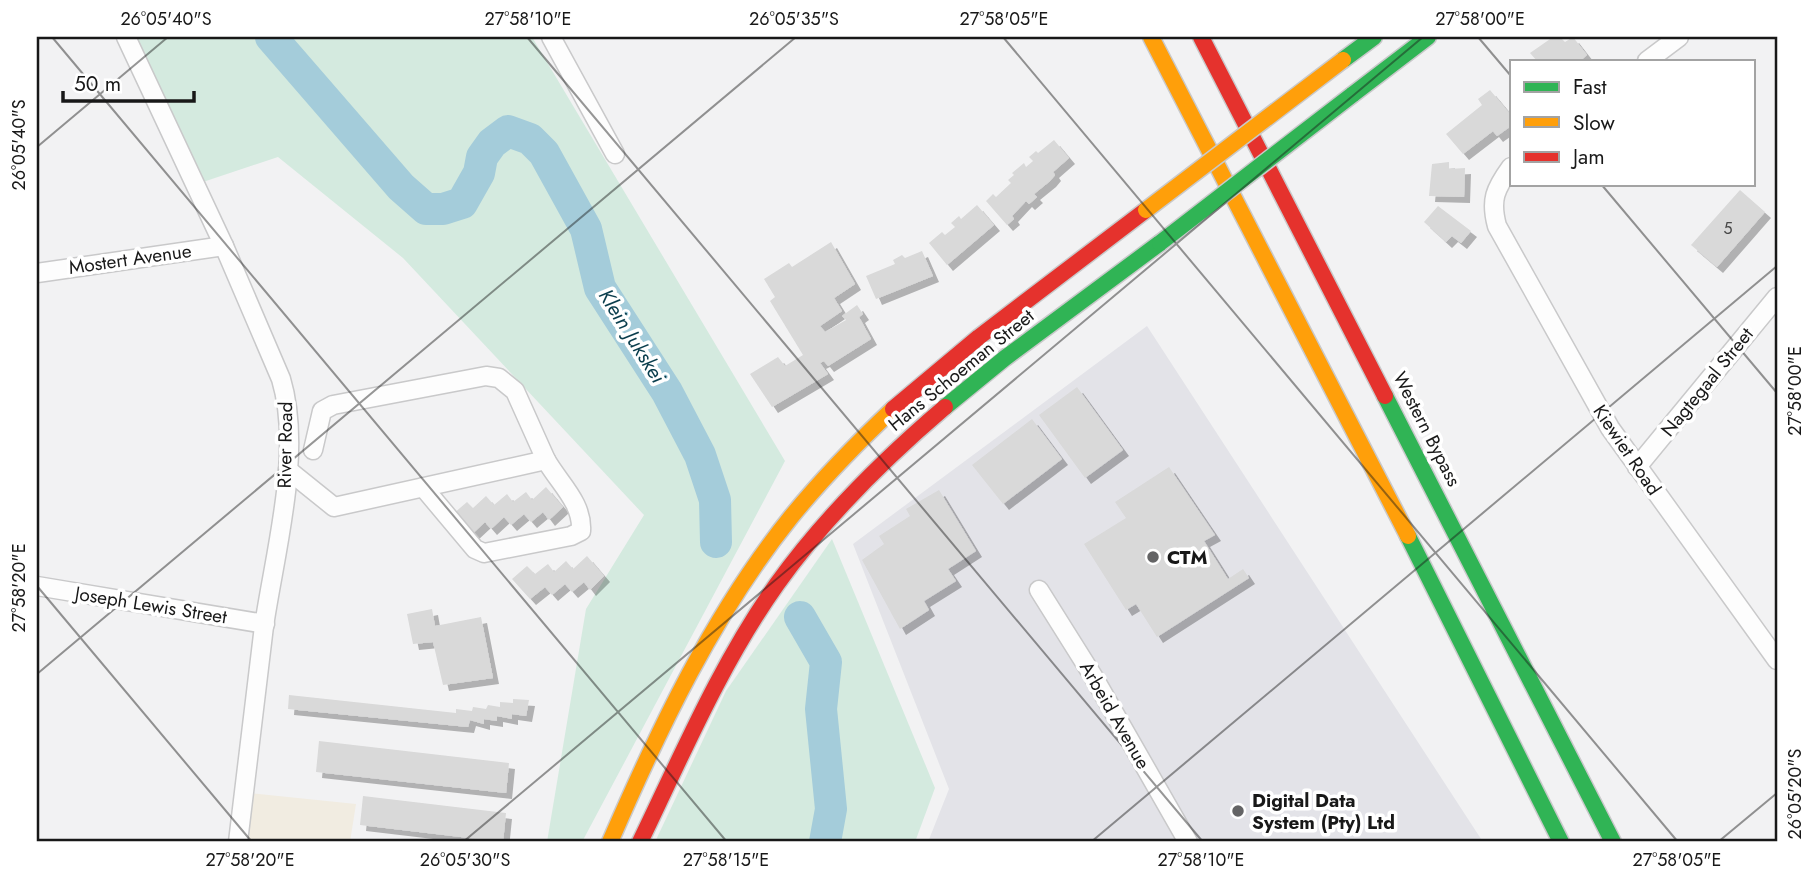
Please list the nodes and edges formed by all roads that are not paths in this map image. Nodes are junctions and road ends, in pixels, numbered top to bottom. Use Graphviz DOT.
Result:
graph roads {
  1 [pos="126,37"];
  2 [pos="551,37"];
  3 [pos="1151,37"];
  4 [pos="1201,37"];
  5 [pos="1374,37"];
  6 [pos="1428,37"];
  7 [pos="1679,37"];
  8 [pos="1648,60"];
  9 [pos="615,154"];
  10 [pos="1510,169"];
  11 [pos="224,246"];
  12 [pos="37,273"];
  13 [pos="1777,297"];
  14 [pos="313,450"];
  15 [pos="546,460"];
  16 [pos="1637,467"];
  17 [pos="288,470"];
  18 [pos="423,487"];
  19 [pos="37,586"];
  20 [pos="1039,590"];
  21 [pos="265,624"];
  22 [pos="1777,660"];
  23 [pos="238,842"];
  24 [pos="610,842"];
  25 [pos="640,842"];
  26 [pos="1188,842"];
  27 [pos="1561,842"];
  28 [pos="1613,842"];
  1 -- 11 [label="street, River Road"];
  2 -- 9 [label="street"];
  3 -- 27 [label="main road"];
  4 -- 28 [label="main road, Western Bypass"];
  5 -- 24 [label="main road, Hans Schoeman Street, bridge"];
  6 -- 25 [label="main road, Hans Schoeman Street, bridge"];
  7 -- 8 [label="street"];
  10 -- 16 [label="street, Kiewiet Road"];
  11 -- 12 [label="street, Mostert Avenue"];
  11 -- 17 [label="street, River Road"];
  13 -- 16 [label="street, Nagtegaal Street"];
  14 -- 15 [label="street"];
  15 -- 18 [label="street"];
  15 -- 18 [label="street"];
  16 -- 22 [label="street, Kiewiet Road"];
  17 -- 18 [label="street"];
  17 -- 21 [label="street, River Road"];
  19 -- 21 [label="street, Joseph Lewis Street"];
  20 -- 26 [label="street, Arbeid Avenue"];
  21 -- 23 [label="street, River Road"];
}
